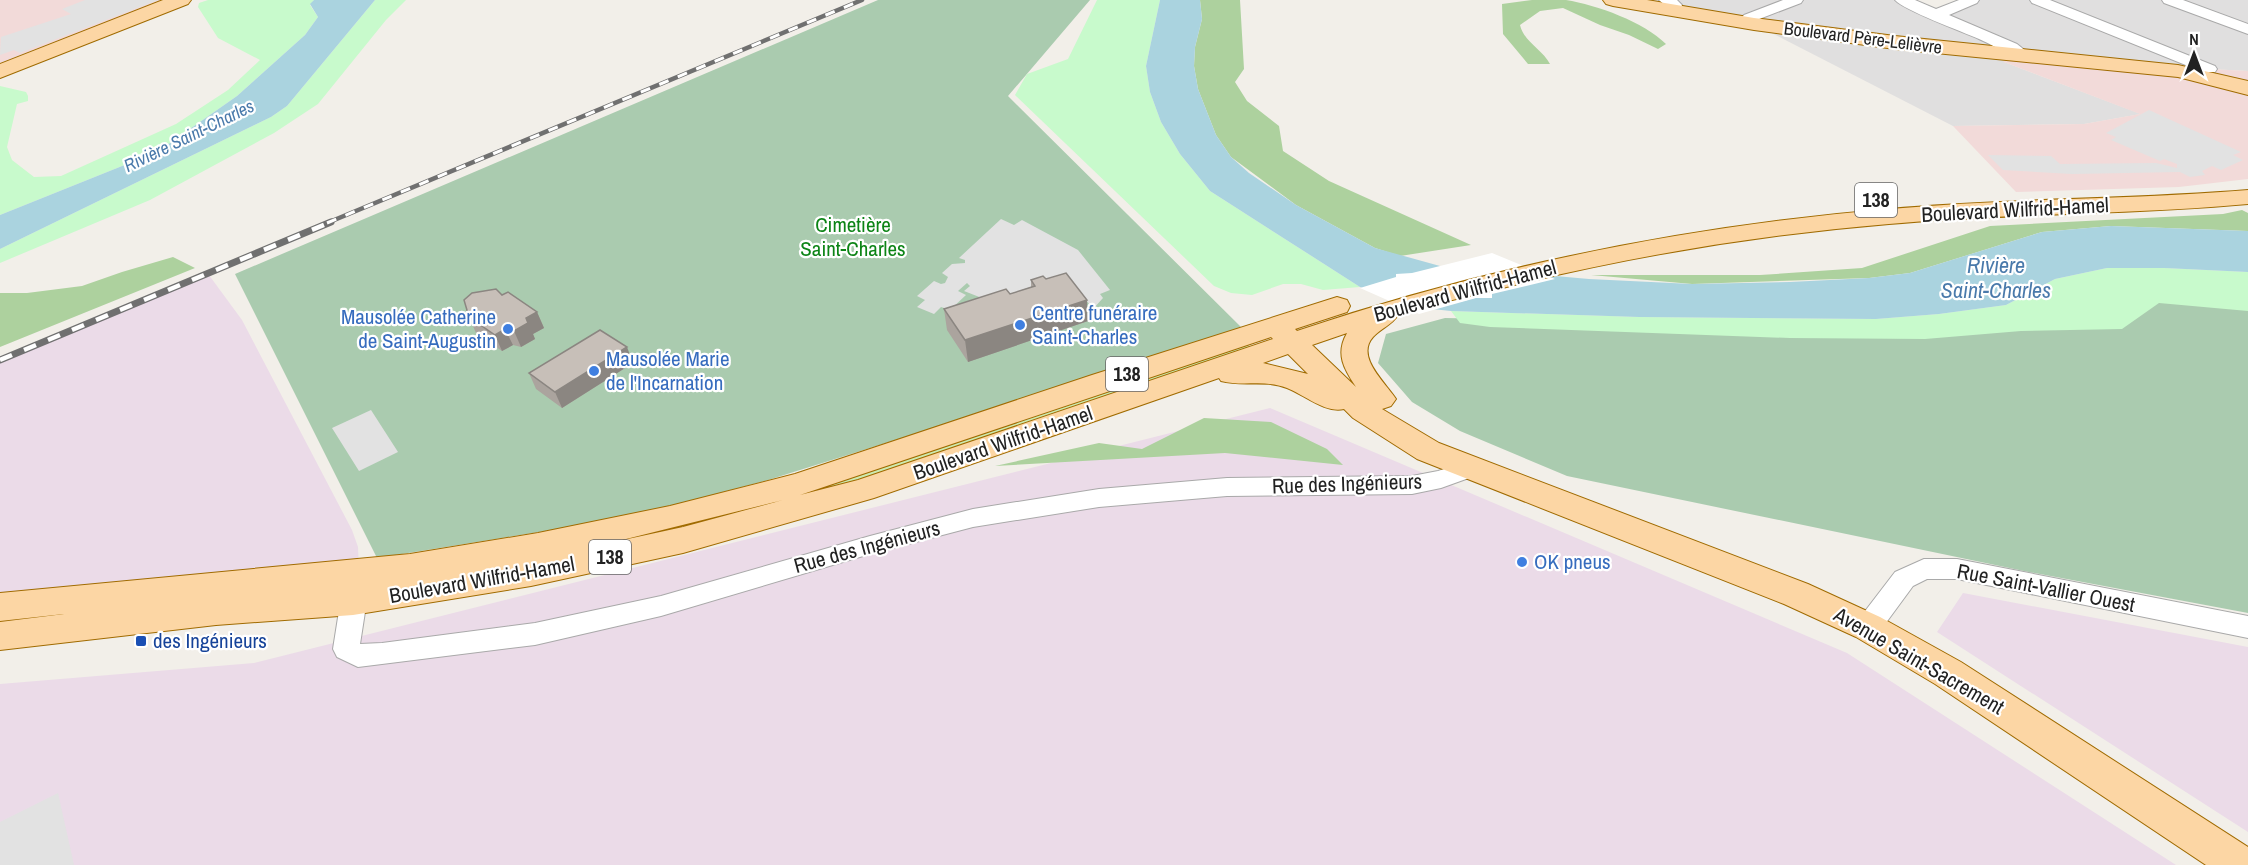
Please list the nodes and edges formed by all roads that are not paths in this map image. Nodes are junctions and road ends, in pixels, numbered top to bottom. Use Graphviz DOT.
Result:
graph roads {
  1 [pos="181,0"];
  2 [pos="1613,0"];
  3 [pos="1796,0"];
  4 [pos="1902,0"];
  5 [pos="1972,0"];
  6 [pos="2037,0"];
  7 [pos="2169,0"];
  8 [pos="1670,6"];
  9 [pos="1935,15"];
  10 [pos="1743,23"];
  11 [pos="2248,29"];
  12 [pos="2024,56"];
  13 [pos="2115,66"];
  14 [pos="2210,69"];
  15 [pos="0,72"];
  16 [pos="2248,87"];
  17 [pos="2248,95"];
  18 [pos="2248,179"];
  19 [pos="2248,197"];
  20 [pos="1395,307"];
  21 [pos="1293,331"];
  22 [pos="1162,388"];
  23 [pos="1372,405"];
  24 [pos="1472,468"];
  25 [pos="356,587"];
  26 [pos="0,607"];
  27 [pos="1868,627"];
  28 [pos="2248,627"];
  29 [pos="0,636"];
  30 [pos="2240,865"];
  1 -- 15 [label="main road"];
  2 -- 8 [label="main road, Boulevard Père-Lelièvre"];
  3 -- 10 [label="street"];
  4 -- 9 [label="street"];
  5 -- 9 [label="street"];
  6 -- 14 [label="street"];
  7 -- 11 [label="street"];
  8 -- 10 [label="main road, Boulevard Père-Lelièvre"];
  9 -- 12 [label="street"];
  10 -- 12 [label="main road, Boulevard Père-Lelièvre"];
  12 -- 13 [label="main road, Boulevard Père-Lelièvre"];
  13 -- 16 [label="main road, Boulevard Père-Lelièvre"];
  13 -- 17 [label="main road, Boulevard Père-Lelièvre"];
  18 -- 21 [label="main road, Boulevard Wilfrid-Hamel / 138"];
  19 -- 20 [label="main road, Boulevard Wilfrid-Hamel / 138"];
  20 -- 21 [label="main road, Boulevard Wilfrid-Hamel / 138"];
  20 -- 23 [label="main road"];
  21 -- 22 [label="main road, Boulevard Wilfrid-Hamel / 138"];
  21 -- 23 [label="main road, Avenue Saint-Sacrement"];
  21 -- 25 [label="main road, Boulevard Wilfrid-Hamel / 138"];
  22 -- 23 [label="main road"];
  22 -- 25 [label="main road, Boulevard Wilfrid-Hamel / 138"];
  23 -- 24 [label="main road, Avenue Saint-Sacrement"];
  24 -- 25 [label="street, Rue des Ingénieurs"];
  24 -- 27 [label="main road, Avenue Saint-Sacrement"];
  25 -- 26 [label="main road, Boulevard Wilfrid-Hamel / 138"];
  25 -- 29 [label="main road, Boulevard Wilfrid-Hamel / 138"];
  27 -- 28 [label="street, Rue Saint-Vallier Ouest"];
  27 -- 30 [label="main road, Avenue Saint-Sacrement"];
}
